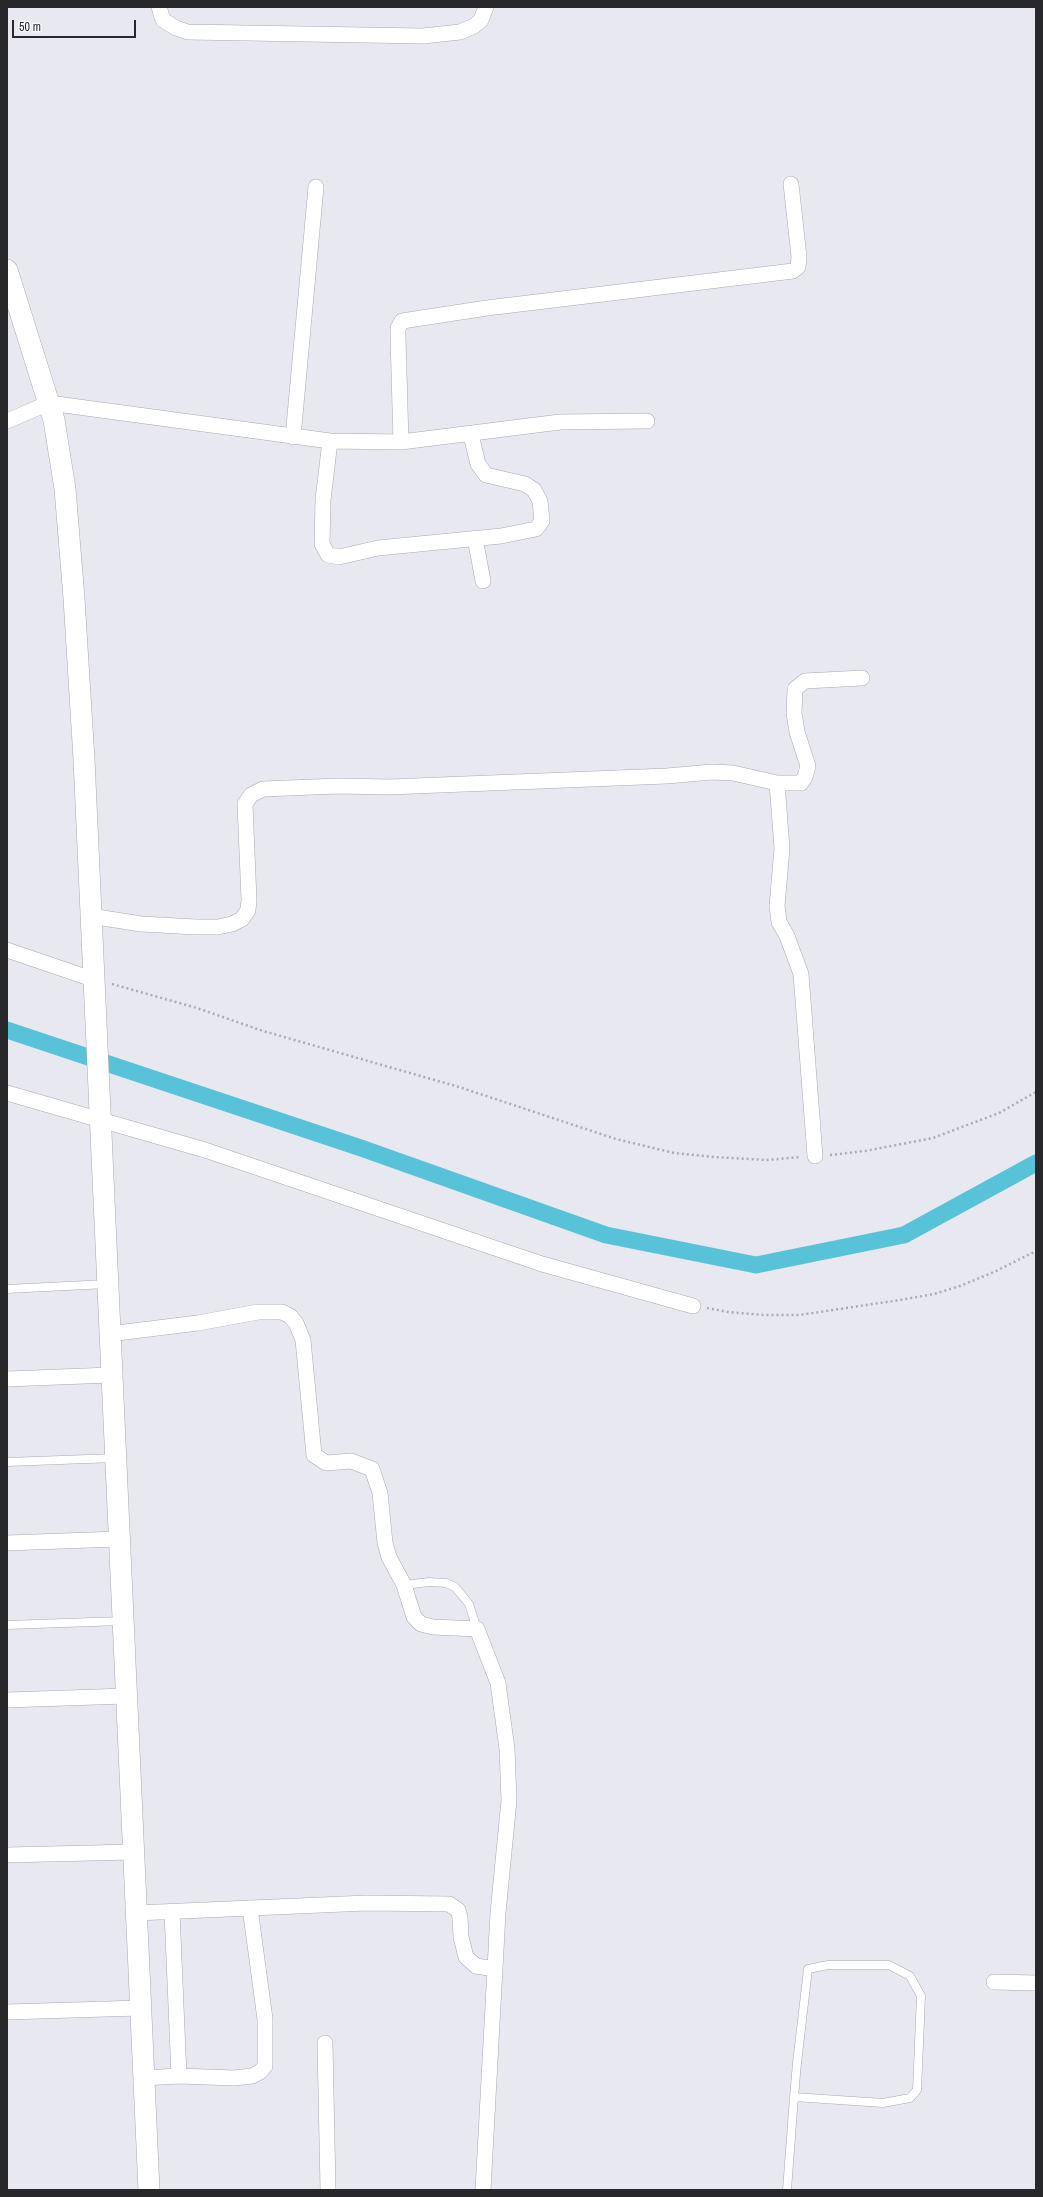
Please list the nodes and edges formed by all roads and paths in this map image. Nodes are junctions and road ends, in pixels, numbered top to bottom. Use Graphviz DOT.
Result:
graph roads {
  1 [pos="159,7"];
  2 [pos="486,7"];
  3 [pos="791,184"];
  4 [pos="316,187"];
  5 [pos="7,270"];
  6 [pos="50,403"];
  7 [pos="7,421"];
  8 [pos="646,421"];
  9 [pos="471,434"];
  10 [pos="293,437"];
  11 [pos="330,441"];
  12 [pos="401,442"];
  13 [pos="475,538"];
  14 [pos="483,581"];
  15 [pos="862,678"];
  16 [pos="777,783"];
  17 [pos="90,916"];
  18 [pos="7,950"];
  19 [pos="92,979"];
  20 [pos="1036,1092"];
  21 [pos="7,1093"];
  22 [pos="99,1120"];
  23 [pos="815,1156"];
  24 [pos="1036,1251"];
  25 [pos="107,1284"];
  26 [pos="7,1289"];
  27 [pos="693,1306"];
  28 [pos="109,1334"];
  29 [pos="111,1375"];
  30 [pos="7,1379"];
  31 [pos="114,1458"];
  32 [pos="7,1462"];
  33 [pos="118,1539"];
  34 [pos="7,1543"];
  35 [pos="404,1585"];
  36 [pos="122,1621"];
  37 [pos="7,1625"];
  38 [pos="477,1629"];
  39 [pos="126,1696"];
  40 [pos="7,1700"];
  41 [pos="133,1852"];
  42 [pos="7,1855"];
  43 [pos="250,1908"];
  44 [pos="172,1912"];
  45 [pos="136,1913"];
  46 [pos="495,1969"];
  47 [pos="994,1982"];
  48 [pos="1036,1983"];
  49 [pos="140,2008"];
  50 [pos="7,2012"];
  51 [pos="325,2043"];
  52 [pos="179,2076"];
  53 [pos="143,2078"];
  54 [pos="794,2097"];
  55 [pos="149,2190"];
  56 [pos="328,2190"];
  57 [pos="483,2190"];
  58 [pos="787,2190"];
  1 -- 2 [label="street"];
  3 -- 12 [label="street"];
  4 -- 10 [label="street"];
  5 -- 6 [label="street"];
  6 -- 7 [label="street"];
  6 -- 10 [label="street"];
  6 -- 17 [label="street"];
  8 -- 9 [label="street"];
  9 -- 12 [label="street"];
  9 -- 13 [label="street"];
  10 -- 11 [label="street"];
  11 -- 12 [label="street"];
  11 -- 13 [label="street"];
  13 -- 14 [label="street"];
  15 -- 16 [label="street"];
  16 -- 17 [label="street"];
  16 -- 23 [label="street"];
  17 -- 19 [label="street"];
  18 -- 19 [label="street"];
  19 -- 22 [label="street"];
  19 -- 23 [label="path"];
  20 -- 23 [label="path"];
  21 -- 22 [label="street"];
  22 -- 25 [label="street"];
  22 -- 27 [label="street"];
  24 -- 27 [label="path"];
  25 -- 26 [label="lane"];
  25 -- 28 [label="street"];
  28 -- 29 [label="street"];
  28 -- 35 [label="street"];
  29 -- 30 [label="street"];
  29 -- 31 [label="street"];
  31 -- 32 [label="lane"];
  31 -- 33 [label="street"];
  33 -- 34 [label="street"];
  33 -- 36 [label="street"];
  35 -- 38 [label="street"];
  35 -- 38 [label="lane"];
  36 -- 37 [label="lane"];
  36 -- 39 [label="street"];
  38 -- 46 [label="street"];
  39 -- 40 [label="street"];
  39 -- 41 [label="street"];
  41 -- 42 [label="street"];
  41 -- 45 [label="street"];
  43 -- 44 [label="street"];
  43 -- 46 [label="street"];
  43 -- 52 [label="street"];
  44 -- 45 [label="street"];
  44 -- 52 [label="street"];
  45 -- 49 [label="street"];
  46 -- 57 [label="street"];
  47 -- 48 [label="street"];
  49 -- 50 [label="street"];
  49 -- 53 [label="street"];
  51 -- 56 [label="street"];
  52 -- 53 [label="street"];
  53 -- 55 [label="street"];
  54 -- 54 [label="lane"];
  54 -- 58 [label="lane"];
}
